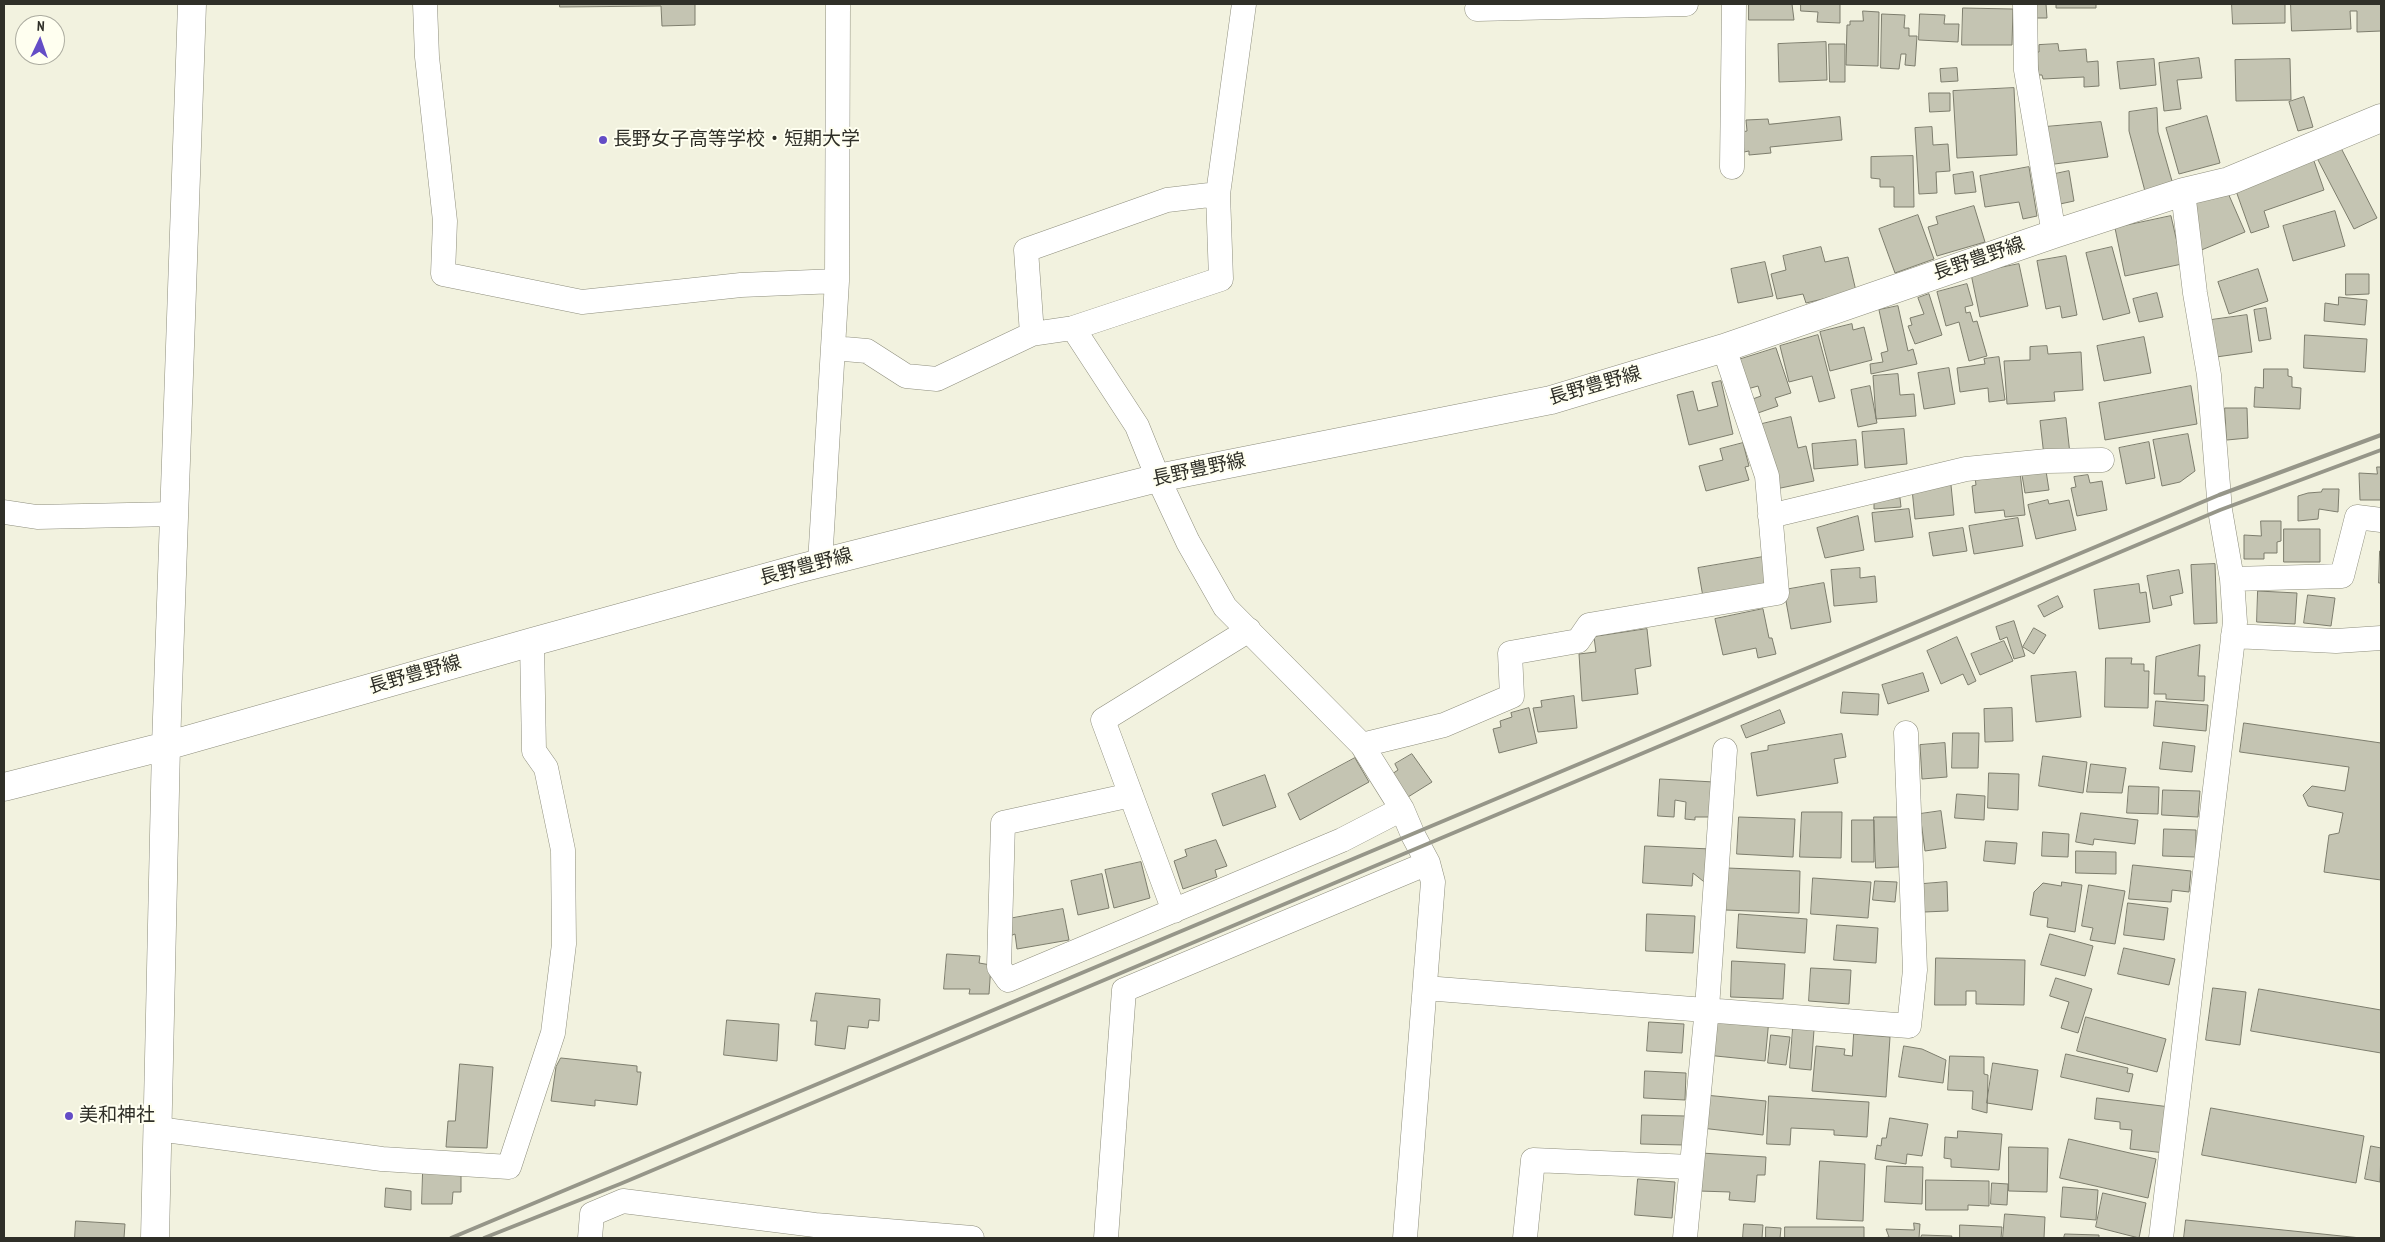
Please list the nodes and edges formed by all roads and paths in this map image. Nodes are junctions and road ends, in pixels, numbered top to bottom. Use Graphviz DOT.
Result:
graph roads {
  1 [pos="192,4"];
  2 [pos="425,4"];
  3 [pos="838,4"];
  4 [pos="1244,4"];
  5 [pos="1605,4"];
  6 [pos="1686,4"];
  7 [pos="1734,4"];
  8 [pos="2025,4"];
  9 [pos="1477,9"];
  10 [pos="2381,118"];
  11 [pos="1732,167"];
  12 [pos="2183,192"];
  13 [pos="1218,194"];
  14 [pos="2054,234"];
  15 [pos="837,281"];
  16 [pos="1073,328"];
  17 [pos="1032,334"];
  18 [pos="833,348"];
  19 [pos="1724,348"];
  20 [pos="2102,460"];
  21 [pos="1158,478"];
  22 [pos="4,512"];
  23 [pos="174,514"];
  24 [pos="1770,516"];
  25 [pos="2381,520"];
  26 [pos="820,563"];
  27 [pos="2232,579"];
  28 [pos="1248,630"];
  29 [pos="2233,636"];
  30 [pos="2381,638"];
  31 [pos="532,642"];
  32 [pos="1906,734"];
  33 [pos="1362,745"];
  34 [pos="166,746"];
  35 [pos="1725,750"];
  36 [pos="4,786"];
  37 [pos="1131,795"];
  38 [pos="1402,809"];
  39 [pos="1428,863"];
  40 [pos="1174,911"];
  41 [pos="1425,988"];
  42 [pos="1707,1008"];
  43 [pos="158,1129"];
  44 [pos="1691,1167"];
  45 [pos="815,1232"];
  46 [pos="155,1238"];
  47 [pos="590,1238"];
  48 [pos="972,1238"];
  49 [pos="1106,1238"];
  50 [pos="1405,1238"];
  51 [pos="1525,1238"];
  52 [pos="1686,1238"];
  53 [pos="2161,1238"];
  1 -- 23 [label="main road"];
  2 -- 15 [label="street"];
  3 -- 15 [label="street"];
  4 -- 13 [label="street"];
  5 -- 6 [label="street"];
  5 -- 9 [label="street"];
  7 -- 11 [label="street"];
  8 -- 14 [label="street"];
  10 -- 12 [label="main road, 長野豊野線"];
  12 -- 14 [label="main road, 長野豊野線"];
  12 -- 27 [label="street"];
  13 -- 16 [label="street"];
  13 -- 17 [label="street"];
  14 -- 19 [label="main road, 長野豊野線"];
  15 -- 18 [label="street"];
  16 -- 17 [label="street"];
  16 -- 21 [label="street"];
  17 -- 18 [label="street"];
  18 -- 26 [label="street"];
  19 -- 21 [label="main road, 長野豊野線"];
  19 -- 24 [label="street"];
  20 -- 24 [label="street"];
  21 -- 26 [label="main road, 長野豊野線"];
  21 -- 28 [label="street"];
  22 -- 23 [label="street"];
  23 -- 34 [label="main road"];
  24 -- 33 [label="street"];
  25 -- 27 [label="street"];
  26 -- 31 [label="main road, 長野豊野線"];
  27 -- 29 [label="street"];
  28 -- 33 [label="street"];
  28 -- 37 [label="street"];
  29 -- 30 [label="street"];
  29 -- 53 [label="street"];
  31 -- 34 [label="main road, 長野豊野線"];
  31 -- 43 [label="street"];
  32 -- 42 [label="street"];
  33 -- 38 [label="street"];
  34 -- 36 [label="main road, 長野豊野線"];
  34 -- 43 [label="main road"];
  35 -- 42 [label="street"];
  37 -- 40 [label="street"];
  37 -- 40 [label="street"];
  38 -- 39 [label="street"];
  38 -- 40 [label="street"];
  39 -- 41 [label="street"];
  39 -- 49 [label="street"];
  41 -- 42 [label="street"];
  41 -- 50 [label="street"];
  42 -- 44 [label="street"];
  43 -- 46 [label="main road"];
  44 -- 51 [label="street"];
  44 -- 52 [label="street"];
  45 -- 47 [label="street"];
  45 -- 48 [label="street"];
}
